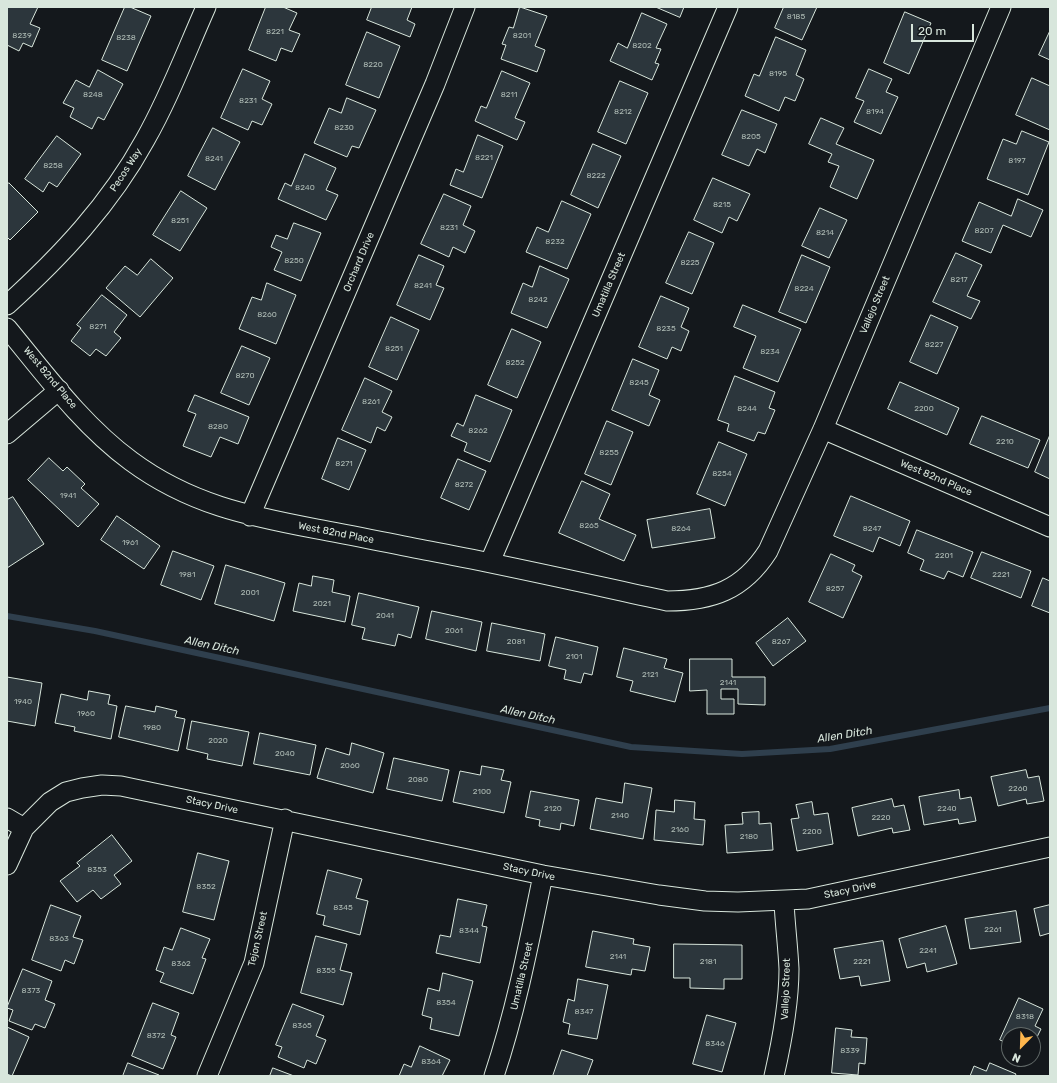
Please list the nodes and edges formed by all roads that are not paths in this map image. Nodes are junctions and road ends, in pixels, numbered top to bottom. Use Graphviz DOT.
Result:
graph roads {
  1 [pos="206,7"];
  2 [pos="466,7"];
  3 [pos="728,7"];
  4 [pos="1000,7"];
  5 [pos="7,305"];
  6 [pos="7,328"];
  7 [pos="59,390"];
  8 [pos="822,430"];
  9 [pos="7,434"];
  10 [pos="250,516"];
  11 [pos="1050,527"];
  12 [pos="490,562"];
  13 [pos="730,589"];
  14 [pos="7,818"];
  15 [pos="285,819"];
  16 [pos="24,828"];
  17 [pos="1050,847"];
  18 [pos="7,866"];
  19 [pos="542,875"];
  20 [pos="784,902"];
  21 [pos="207,1076"];
  22 [pos="494,1076"];
  23 [pos="774,1076"];
  1 -- 5 [label="street, Pecos Way"];
  2 -- 10 [label="street, Orchard Drive"];
  3 -- 12 [label="street, Umatilla Street"];
  4 -- 8 [label="street, Vallejo Street"];
  6 -- 7 [label="street, West 82nd Place"];
  7 -- 9 [label="street"];
  7 -- 10 [label="street, West 82nd Place"];
  8 -- 11 [label="street, West 82nd Place"];
  8 -- 13 [label="street, Vallejo Street"];
  10 -- 12 [label="street, West 82nd Place"];
  12 -- 13 [label="street, West 82nd Place"];
  14 -- 16 [label="street"];
  15 -- 16 [label="street, Stacy Drive"];
  15 -- 19 [label="street, Stacy Drive"];
  15 -- 21 [label="street, Tejon Street"];
  16 -- 18 [label="street, Stacy Drive"];
  17 -- 20 [label="street, Stacy Drive"];
  19 -- 20 [label="street, Stacy Drive"];
  19 -- 22 [label="street, Umatilla Street"];
  20 -- 23 [label="street, Vallejo Street"];
}
